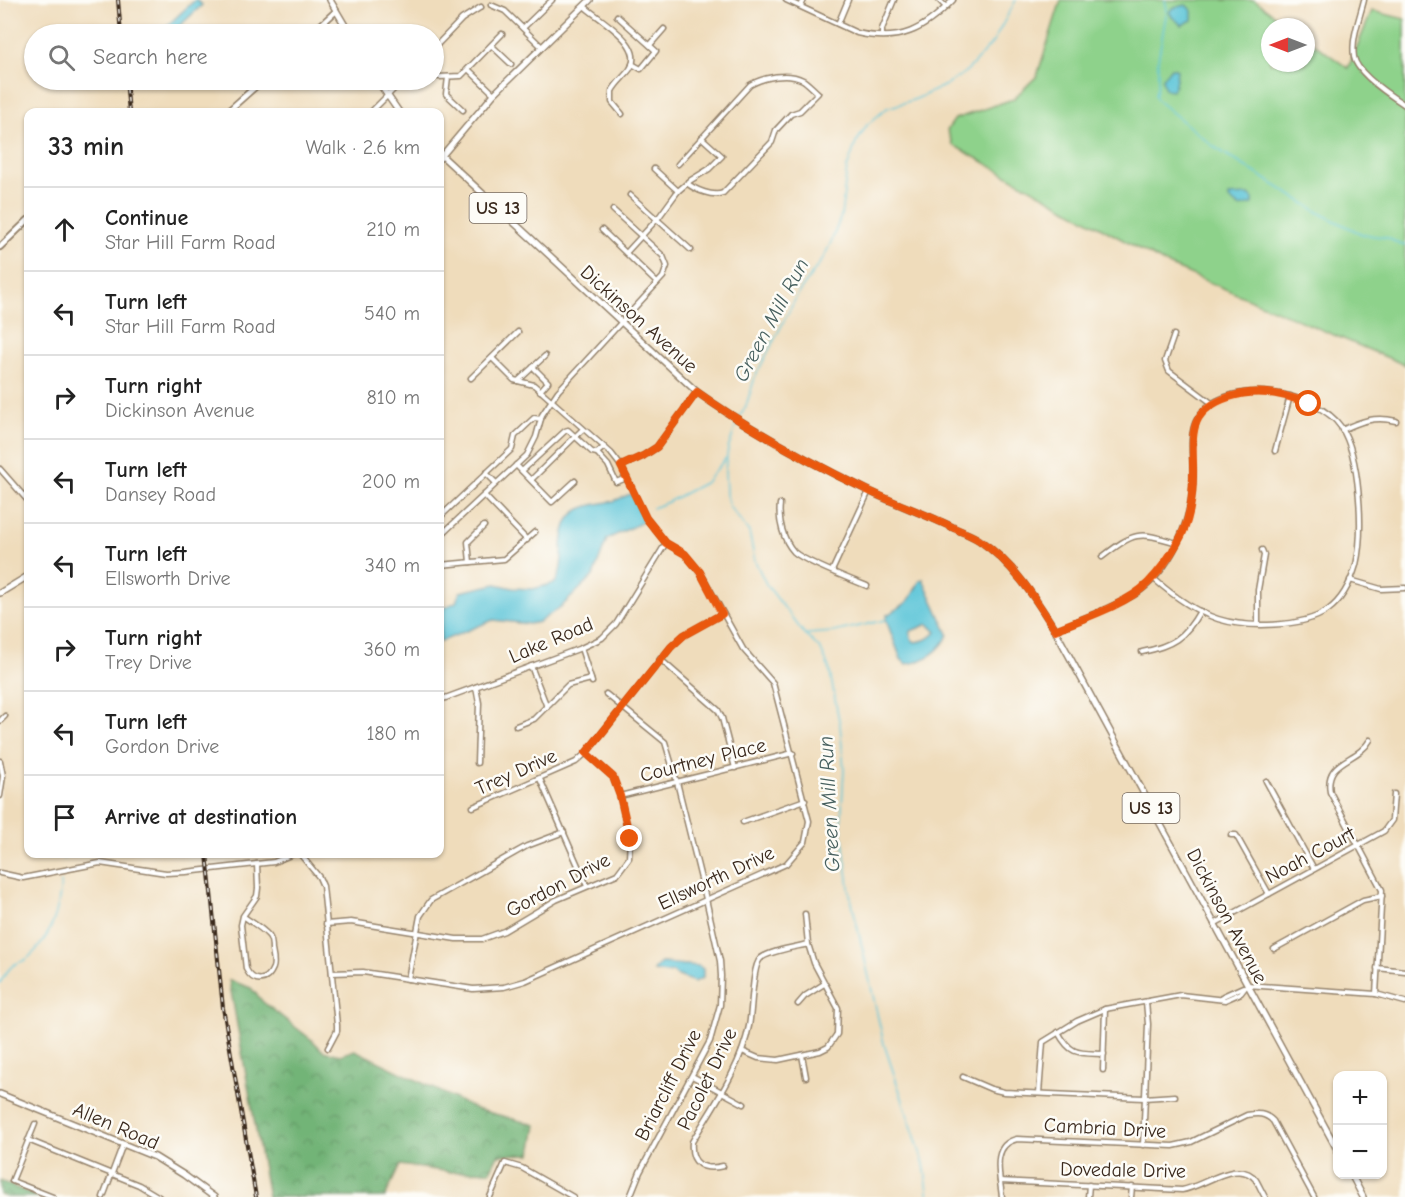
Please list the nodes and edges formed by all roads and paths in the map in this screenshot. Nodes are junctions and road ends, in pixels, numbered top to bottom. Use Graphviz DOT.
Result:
graph roads {
  1 [pos="330,0"];
  2 [pos="552,0"];
  3 [pos="590,0"];
  4 [pos="786,0"];
  5 [pos="804,0"];
  6 [pos="848,0"];
  7 [pos="894,0"];
  8 [pos="939,0"];
  9 [pos="953,0"];
  10 [pos="1364,0"];
  11 [pos="491,5"];
  12 [pos="584,6"];
  13 [pos="801,6"];
  14 [pos="481,7"];
  15 [pos="946,7"];
  16 [pos="336,11"];
  17 [pos="617,16"];
  18 [pos="322,24"];
  19 [pos="344,24"];
  20 [pos="838,24"];
  21 [pos="522,28"];
  22 [pos="664,29"];
  23 [pos="632,30"];
  24 [pos="502,34"];
  25 [pos="882,35"];
  26 [pos="444,38"];
  27 [pos="625,38"];
  28 [pos="491,45"];
  29 [pos="650,45"];
  30 [pos="542,47"];
  31 [pos="511,64"];
  32 [pos="632,64"];
  33 [pos="468,69"];
  34 [pos="444,77"];
  35 [pos="448,77"];
  36 [pos="252,90"];
  37 [pos="383,90"];
  38 [pos="393,90"];
  39 [pos="494,94"];
  40 [pos="387,96"];
  41 [pos="1405,105"];
  42 [pos="232,108"];
  43 [pos="375,108"];
  44 [pos="396,108"];
  45 [pos="463,110"];
  46 [pos="622,114"];
  47 [pos="702,138"];
  48 [pos="444,151"];
  49 [pos="444,160"];
  50 [pos="678,165"];
  51 [pos="654,169"];
  52 [pos="687,183"];
  53 [pos="678,191"];
  54 [pos="630,195"];
  55 [pos="613,210"];
  56 [pos="656,220"];
  57 [pos="24,224"];
  58 [pos="602,230"];
  59 [pos="642,236"];
  60 [pos="0,247"];
  61 [pos="691,250"];
  62 [pos="626,253"];
  63 [pos="657,283"];
  64 [pos="621,323"];
  65 [pos="518,332"];
  66 [pos="1174,335"];
  67 [pos="545,356"];
  68 [pos="492,358"];
  69 [pos="533,367"];
  70 [pos="471,378"];
  71 [pos="518,381"];
  72 [pos="540,391"];
  73 [pos="697,392"];
  74 [pos="1290,396"];
  75 [pos="551,400"];
  76 [pos="1213,404"];
  77 [pos="541,419"];
  78 [pos="1396,421"];
  79 [pos="583,429"];
  80 [pos="1342,430"];
  81 [pos="575,437"];
  82 [pos="604,447"];
  83 [pos="1275,451"];
  84 [pos="597,453"];
  85 [pos="516,464"];
  86 [pos="621,466"];
  87 [pos="0,469"];
  88 [pos="522,471"];
  89 [pos="486,473"];
  90 [pos="627,478"];
  91 [pos="531,480"];
  92 [pos="575,481"];
  93 [pos="496,483"];
  94 [pos="868,491"];
  95 [pos="484,495"];
  96 [pos="24,496"];
  97 [pos="780,504"];
  98 [pos="444,513"];
  99 [pos="484,526"];
  100 [pos="444,532"];
  101 [pos="535,532"];
  102 [pos="527,540"];
  103 [pos="666,543"];
  104 [pos="1177,543"];
  105 [pos="1262,550"];
  106 [pos="1102,557"];
  107 [pos="470,562"];
  108 [pos="444,565"];
  109 [pos="832,571"];
  110 [pos="24,578"];
  111 [pos="1153,578"];
  112 [pos="1350,580"];
  113 [pos="867,586"];
  114 [pos="1405,588"];
  115 [pos="0,593"];
  116 [pos="1200,611"];
  117 [pos="722,614"];
  118 [pos="1258,624"];
  119 [pos="1055,630"];
  120 [pos="581,648"];
  121 [pos="1142,652"];
  122 [pos="660,659"];
  123 [pos="531,666"];
  124 [pos="476,687"];
  125 [pos="606,694"];
  126 [pos="444,699"];
  127 [pos="547,707"];
  128 [pos="621,707"];
  129 [pos="5,716"];
  130 [pos="0,721"];
  131 [pos="516,726"];
  132 [pos="1370,740"];
  133 [pos="586,753"];
  134 [pos="793,753"];
  135 [pos="0,761"];
  136 [pos="477,763"];
  137 [pos="735,768"];
  138 [pos="540,779"];
  139 [pos="1266,781"];
  140 [pos="677,782"];
  141 [pos="1394,794"];
  142 [pos="0,796"];
  143 [pos="620,796"];
  144 [pos="805,800"];
  145 [pos="473,807"];
  146 [pos="743,822"];
  147 [pos="564,832"];
  148 [pos="1232,835"];
  149 [pos="1359,845"];
  150 [pos="284,858"];
  151 [pos="303,858"];
  152 [pos="257,864"];
  153 [pos="1314,869"];
  154 [pos="0,873"];
  155 [pos="587,886"];
  156 [pos="1269,894"];
  157 [pos="1382,896"];
  158 [pos="706,899"];
  159 [pos="243,915"];
  160 [pos="805,915"];
  161 [pos="326,924"];
  162 [pos="1214,924"];
  163 [pos="415,933"];
  164 [pos="808,944"];
  165 [pos="1274,949"];
  166 [pos="1377,968"];
  167 [pos="1405,971"];
  168 [pos="332,973"];
  169 [pos="408,979"];
  170 [pos="824,984"];
  171 [pos="1245,986"];
  172 [pos="1376,994"];
  173 [pos="1146,1001"];
  174 [pos="1405,1002"];
  175 [pos="798,1004"];
  176 [pos="1105,1009"];
  177 [pos="1058,1032"];
  178 [pos="328,1048"];
  179 [pos="742,1051"];
  180 [pos="1104,1054"];
  181 [pos="802,1055"];
  182 [pos="1103,1070"];
  183 [pos="692,1076"];
  184 [pos="807,1077"];
  185 [pos="963,1077"];
  186 [pos="721,1091"];
  187 [pos="1039,1093"];
  188 [pos="0,1094"];
  189 [pos="1175,1096"];
  190 [pos="1144,1098"];
  191 [pos="744,1104"];
  192 [pos="34,1124"];
  193 [pos="28,1140"];
  194 [pos="1333,1141"];
  195 [pos="123,1144"];
  196 [pos="1143,1144"];
  197 [pos="723,1166"];
  198 [pos="112,1173"];
  199 [pos="1354,1179"];
  200 [pos="1000,1181"];
  201 [pos="1089,1185"];
  202 [pos="1132,1187"];
  203 [pos="53,1197"];
  204 [pos="103,1197"];
  205 [pos="159,1197"];
  206 [pos="214,1197"];
  207 [pos="490,1197"];
  208 [pos="573,1197"];
  209 [pos="630,1197"];
  210 [pos="1002,1197"];
  211 [pos="1088,1197"];
  212 [pos="1131,1197"];
  213 [pos="1265,1197"];
  214 [pos="1314,1197"];
  215 [pos="1363,1197"];
  1 -- 16 [label="main road"];
  2 -- 21 [label="street"];
  3 -- 12 [label="main road"];
  4 -- 13 [label="street"];
  5 -- 13 [label="street"];
  6 -- 20 [label="street"];
  7 -- 25 [label="street"];
  8 -- 15 [label="street"];
  9 -- 15 [label="street"];
  10 -- 41 [label="street"];
  11 -- 21 [label="street"];
  12 -- 27 [label="street"];
  12 -- 30 [label="main road"];
  13 -- 20 [label="street"];
  14 -- 26 [label="street"];
  15 -- 25 [label="street"];
  16 -- 18 [label="street"];
  16 -- 19 [label="main road"];
  17 -- 23 [label="street"];
  20 -- 25 [label="street"];
  21 -- 30 [label="street"];
  22 -- 29 [label="street"];
  23 -- 27 [label="street"];
  23 -- 29 [label="street"];
  24 -- 28 [label="street"];
  27 -- 32 [label="street"];
  28 -- 31 [label="street"];
  28 -- 33 [label="street"];
  29 -- 32 [label="street"];
  30 -- 39 [label="main road"];
  32 -- 46 [label="street"];
  33 -- 35 [label="street"];
  33 -- 39 [label="street"];
  34 -- 35 [label="street"];
  35 -- 45 [label="street"];
  36 -- 42 [label="street"];
  37 -- 40 [label="main road"];
  38 -- 40 [label="street"];
  39 -- 48 [label="main road"];
  40 -- 43 [label="street"];
  40 -- 44 [label="main road"];
  47 -- 50 [label="street"];
  47 -- 52 [label="street"];
  47 -- 52 [label="street"];
  49 -- 64 [label="main road, Dickinson Avenue / US 13"];
  51 -- 53 [label="street"];
  52 -- 53 [label="street"];
  53 -- 56 [label="street"];
  54 -- 56 [label="street"];
  55 -- 59 [label="street"];
  56 -- 59 [label="street"];
  56 -- 61 [label="street"];
  57 -- 60 [label="street"];
  58 -- 62 [label="street"];
  59 -- 62 [label="street"];
  59 -- 63 [label="street"];
  62 -- 63 [label="street"];
  63 -- 64 [label="street"];
  64 -- 73 [label="main road, Dickinson Avenue / US 13"];
  64 -- 75 [label="street"];
  65 -- 68 [label="street"];
  66 -- 76 [label="street"];
  67 -- 69 [label="street"];
  68 -- 70 [label="street"];
  68 -- 71 [label="street, Ellsworth Drive"];
  69 -- 71 [label="street"];
  69 -- 72 [label="street"];
  71 -- 72 [label="street, Ellsworth Drive"];
  72 -- 75 [label="street, Ellsworth Drive"];
  73 -- 86 [label="street"];
  73 -- 94 [label="main road, Dickinson Avenue / US 13"];
  74 -- 76 [label="street"];
  74 -- 80 [label="street"];
  74 -- 83 [label="street"];
  75 -- 77 [label="street"];
  75 -- 79 [label="street, Ellsworth Drive"];
  76 -- 104 [label="street"];
  77 -- 85 [label="street"];
  77 -- 89 [label="street"];
  78 -- 80 [label="street"];
  79 -- 81 [label="street"];
  79 -- 82 [label="street, Ellsworth Drive"];
  80 -- 112 [label="street"];
  81 -- 84 [label="street"];
  81 -- 88 [label="street"];
  81 -- 91 [label="street"];
  82 -- 84 [label="street"];
  82 -- 86 [label="street, Ellsworth Drive"];
  84 -- 90 [label="street"];
  85 -- 88 [label="street"];
  85 -- 93 [label="street"];
  86 -- 90 [label="street, Ellsworth Drive"];
  87 -- 96 [label="street"];
  88 -- 91 [label="street"];
  89 -- 93 [label="street"];
  89 -- 98 [label="street"];
  90 -- 103 [label="street, Ellsworth Drive"];
  91 -- 92 [label="street"];
  93 -- 95 [label="street"];
  94 -- 109 [label="street"];
  94 -- 119 [label="main road, Dickinson Avenue / US 13"];
  95 -- 100 [label="street"];
  95 -- 102 [label="street"];
  97 -- 109 [label="street"];
  99 -- 107 [label="street"];
  101 -- 102 [label="street"];
  102 -- 107 [label="street"];
  103 -- 117 [label="street, Ellsworth Drive"];
  103 -- 120 [label="street, Lake Road"];
  104 -- 106 [label="street"];
  104 -- 111 [label="street"];
  105 -- 118 [label="street"];
  107 -- 108 [label="street"];
  109 -- 113 [label="street"];
  110 -- 115 [label="main road"];
  111 -- 116 [label="street"];
  111 -- 119 [label="street"];
  112 -- 114 [label="street"];
  112 -- 118 [label="street"];
  116 -- 118 [label="street"];
  116 -- 121 [label="street"];
  117 -- 122 [label="street, Trey Drive"];
  117 -- 134 [label="street, Ellsworth Drive"];
  119 -- 162 [label="main road, Dickinson Avenue / US 13"];
  120 -- 123 [label="street, Lake Road"];
  120 -- 127 [label="street"];
  122 -- 128 [label="street, Trey Drive"];
  122 -- 137 [label="street"];
  123 -- 124 [label="street, Lake Road"];
  123 -- 127 [label="street"];
  124 -- 126 [label="street, Lake Road"];
  124 -- 136 [label="street"];
  125 -- 128 [label="street, Briarcliff Drive"];
  127 -- 131 [label="street"];
  128 -- 133 [label="street, Trey Drive"];
  128 -- 140 [label="street, Briarcliff Drive"];
  129 -- 130 [label="street"];
  132 -- 149 [label="street"];
  133 -- 138 [label="street, Trey Drive"];
  133 -- 143 [label="street, Gordon Drive"];
  134 -- 137 [label="street, Courtney Place"];
  134 -- 144 [label="street, Ellsworth Drive"];
  135 -- 142 [label="street"];
  137 -- 140 [label="street, Courtney Place"];
  138 -- 145 [label="street, Trey Drive"];
  138 -- 147 [label="street"];
  139 -- 153 [label="street"];
  140 -- 143 [label="street, Courtney Place"];
  140 -- 158 [label="street, Briarcliff Drive"];
  141 -- 149 [label="street, Noah Court"];
  143 -- 155 [label="street, Gordon Drive"];
  144 -- 146 [label="street"];
  144 -- 158 [label="street, Ellsworth Drive"];
  147 -- 155 [label="street"];
  147 -- 163 [label="street"];
  148 -- 156 [label="street"];
  149 -- 153 [label="street, Noah Court"];
  149 -- 157 [label="street"];
  150 -- 152 [label="street"];
  151 -- 161 [label="street"];
  152 -- 154 [label="street"];
  152 -- 159 [label="street"];
  153 -- 156 [label="street, Noah Court"];
  155 -- 163 [label="street, Gordon Drive"];
  156 -- 162 [label="street, Noah Court"];
  157 -- 165 [label="street"];
  157 -- 166 [label="street"];
  158 -- 169 [label="street, Ellsworth Drive"];
  158 -- 183 [label="street, Briarcliff Drive"];
  159 -- 159 [label="street"];
  160 -- 164 [label="street"];
  161 -- 163 [label="street, Gordon Drive"];
  161 -- 168 [label="street"];
  162 -- 171 [label="main road, Dickinson Avenue / US 13"];
  163 -- 169 [label="street"];
  164 -- 170 [label="street"];
  164 -- 179 [label="street, Pacolet Drive"];
  166 -- 167 [label="street"];
  166 -- 172 [label="street"];
  168 -- 169 [label="street, Ellsworth Drive"];
  168 -- 178 [label="street"];
  170 -- 175 [label="street"];
  170 -- 181 [label="street"];
  171 -- 172 [label="street"];
  171 -- 173 [label="street"];
  171 -- 194 [label="main road, Dickinson Avenue / US 13"];
  172 -- 174 [label="street"];
  173 -- 176 [label="street"];
  173 -- 190 [label="street"];
  176 -- 177 [label="street"];
  176 -- 180 [label="street"];
  177 -- 180 [label="street"];
  177 -- 187 [label="street"];
  179 -- 181 [label="street"];
  179 -- 186 [label="street, Pacolet Drive"];
  180 -- 182 [label="street"];
  181 -- 184 [label="street"];
  183 -- 186 [label="street"];
  183 -- 209 [label="street, Briarcliff Drive"];
  185 -- 187 [label="street"];
  186 -- 191 [label="street"];
  186 -- 197 [label="street, Pacolet Drive"];
  187 -- 190 [label="street"];
  188 -- 195 [label="main road, Allen Road"];
  189 -- 190 [label="street"];
  190 -- 196 [label="street"];
  192 -- 193 [label="street"];
  193 -- 198 [label="street"];
  193 -- 203 [label="street"];
  195 -- 198 [label="street"];
  195 -- 206 [label="main road, Allen Road"];
  196 -- 200 [label="street, Cambria Drive"];
  196 -- 214 [label="street, Cambria Drive"];
  198 -- 204 [label="street"];
  198 -- 205 [label="street"];
  199 -- 215 [label="main road"];
  200 -- 201 [label="street, Dovedale Drive"];
  200 -- 210 [label="street, Cambria Drive"];
  201 -- 202 [label="street, Dovedale Drive"];
  201 -- 211 [label="street"];
  202 -- 212 [label="street"];
  202 -- 213 [label="street, Dovedale Drive"];
  207 -- 208 [label="street"];
}
